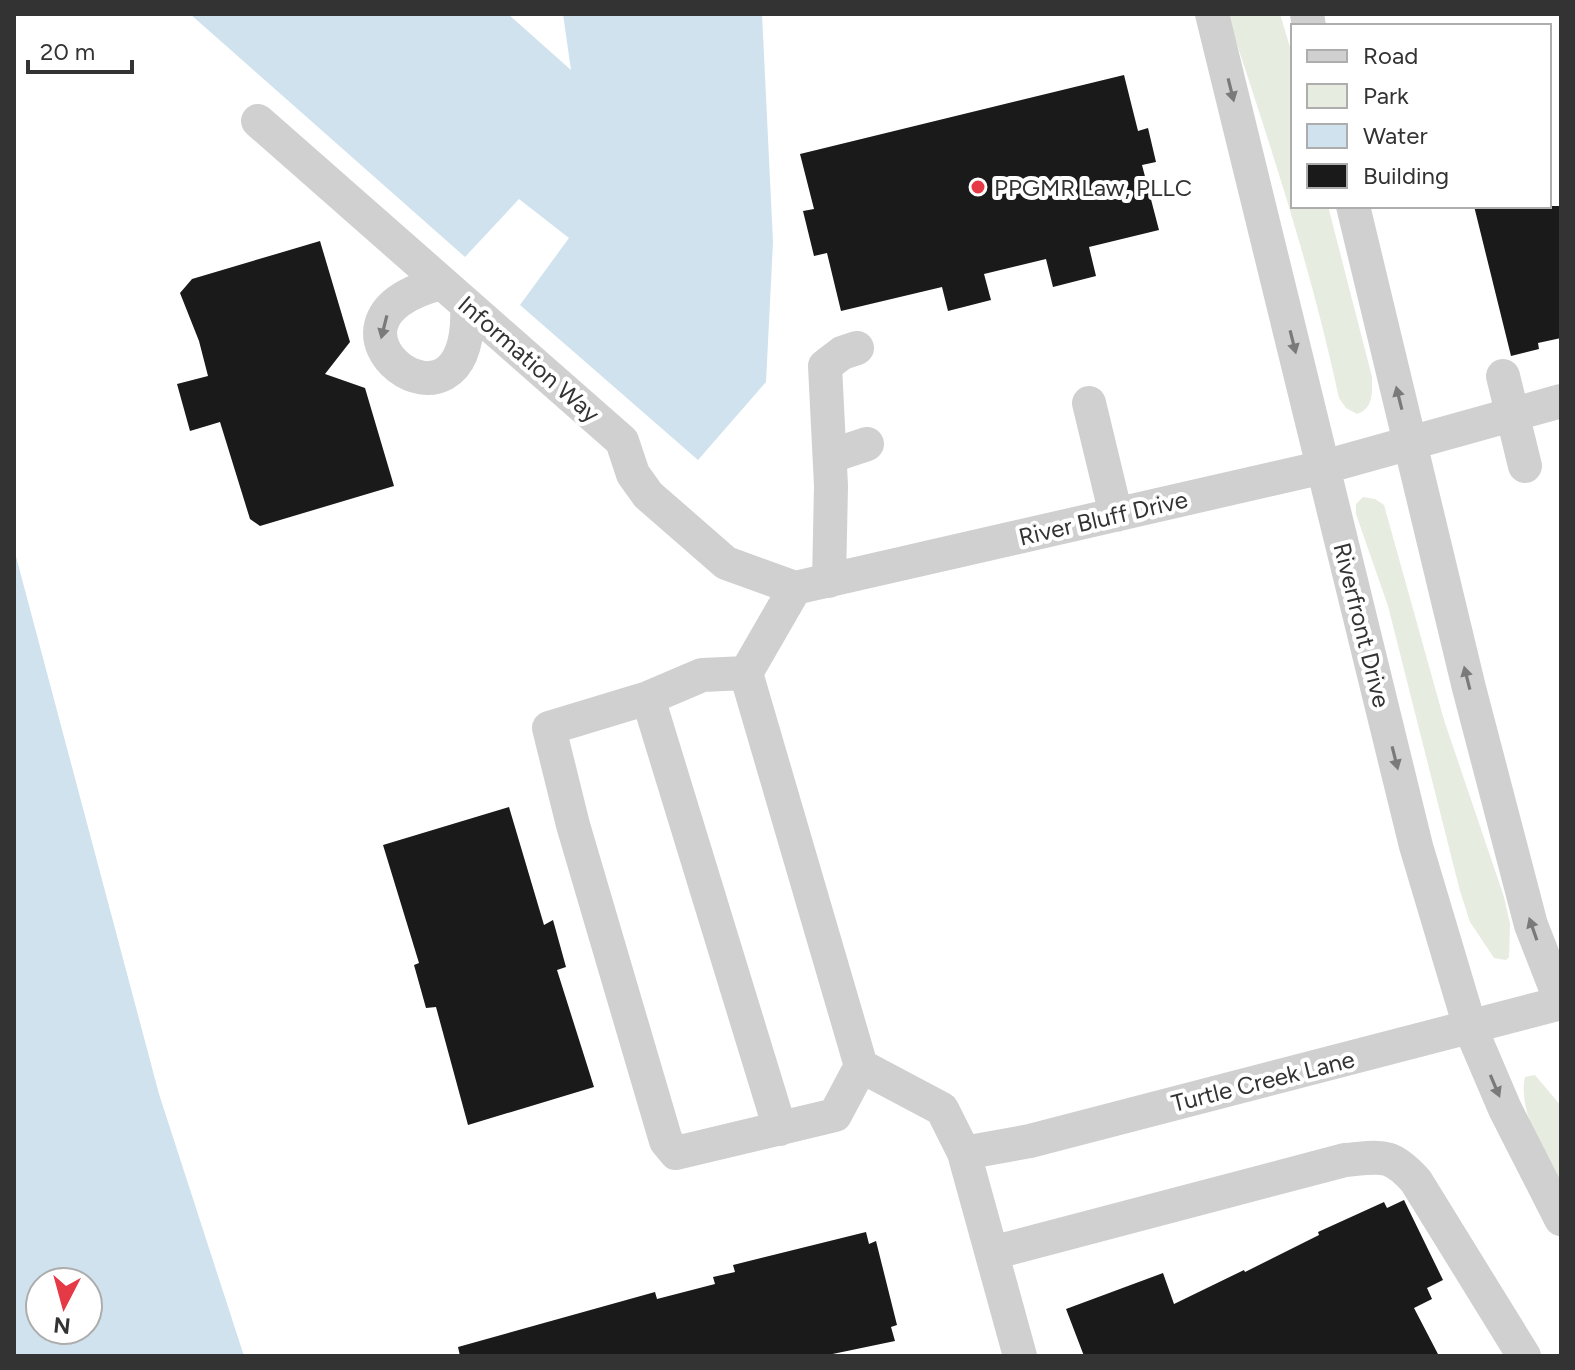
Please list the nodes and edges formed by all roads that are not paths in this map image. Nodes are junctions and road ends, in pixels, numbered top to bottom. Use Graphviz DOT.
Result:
graph roads {
  1 [pos="1212,14"];
  2 [pos="258,121"];
  3 [pos="1353,208"];
  4 [pos="857,348"];
  5 [pos="1503,376"];
  6 [pos="1561,401"];
  7 [pos="1089,403"];
  8 [pos="1513,414"];
  9 [pos="1410,443"];
  10 [pos="867,444"];
  11 [pos="831,456"];
  12 [pos="1525,466"];
  13 [pos="1324,467"];
  14 [pos="1116,515"];
  15 [pos="829,581"];
  16 [pos="795,588"];
  17 [pos="746,673"];
  18 [pos="648,698"];
  19 [pos="1561,1003"];
  20 [pos="1470,1027"];
  21 [pos="861,1066"];
  22 [pos="780,1129"];
  23 [pos="964,1153"];
  24 [pos="1561,1219"];
  25 [pos="992,1253"];
  26 [pos="1020,1356"];
  27 [pos="1524,1356"];
  1 -- 13 [label="street, Riverfront Drive, one-way"];
  2 -- 16 [label="street, Information Way"];
  9 -- 3 [label="street, one-way"];
  4 -- 11 [label="street"];
  5 -- 8 [label="street"];
  6 -- 8 [label="street, River Bluff Drive"];
  7 -- 14 [label="street"];
  8 -- 9 [label="street, River Bluff Drive"];
  8 -- 12 [label="street"];
  9 -- 13 [label="street, River Bluff Drive"];
  19 -- 9 [label="street, one-way"];
  10 -- 11 [label="street"];
  11 -- 15 [label="street"];
  13 -- 14 [label="street, River Bluff Drive"];
  13 -- 20 [label="street, Riverfront Drive, one-way"];
  14 -- 15 [label="street, River Bluff Drive"];
  15 -- 16 [label="street, River Bluff Drive"];
  16 -- 17 [label="street"];
  17 -- 18 [label="street"];
  17 -- 21 [label="street"];
  18 -- 22 [label="street"];
  18 -- 22 [label="street"];
  19 -- 20 [label="street, Turtle Creek Lane"];
  20 -- 23 [label="street, Turtle Creek Lane"];
  20 -- 24 [label="street, Riverfront Drive, one-way"];
  21 -- 22 [label="street"];
  21 -- 23 [label="street"];
  23 -- 25 [label="street"];
  25 -- 26 [label="street"];
  25 -- 27 [label="street"];
}
